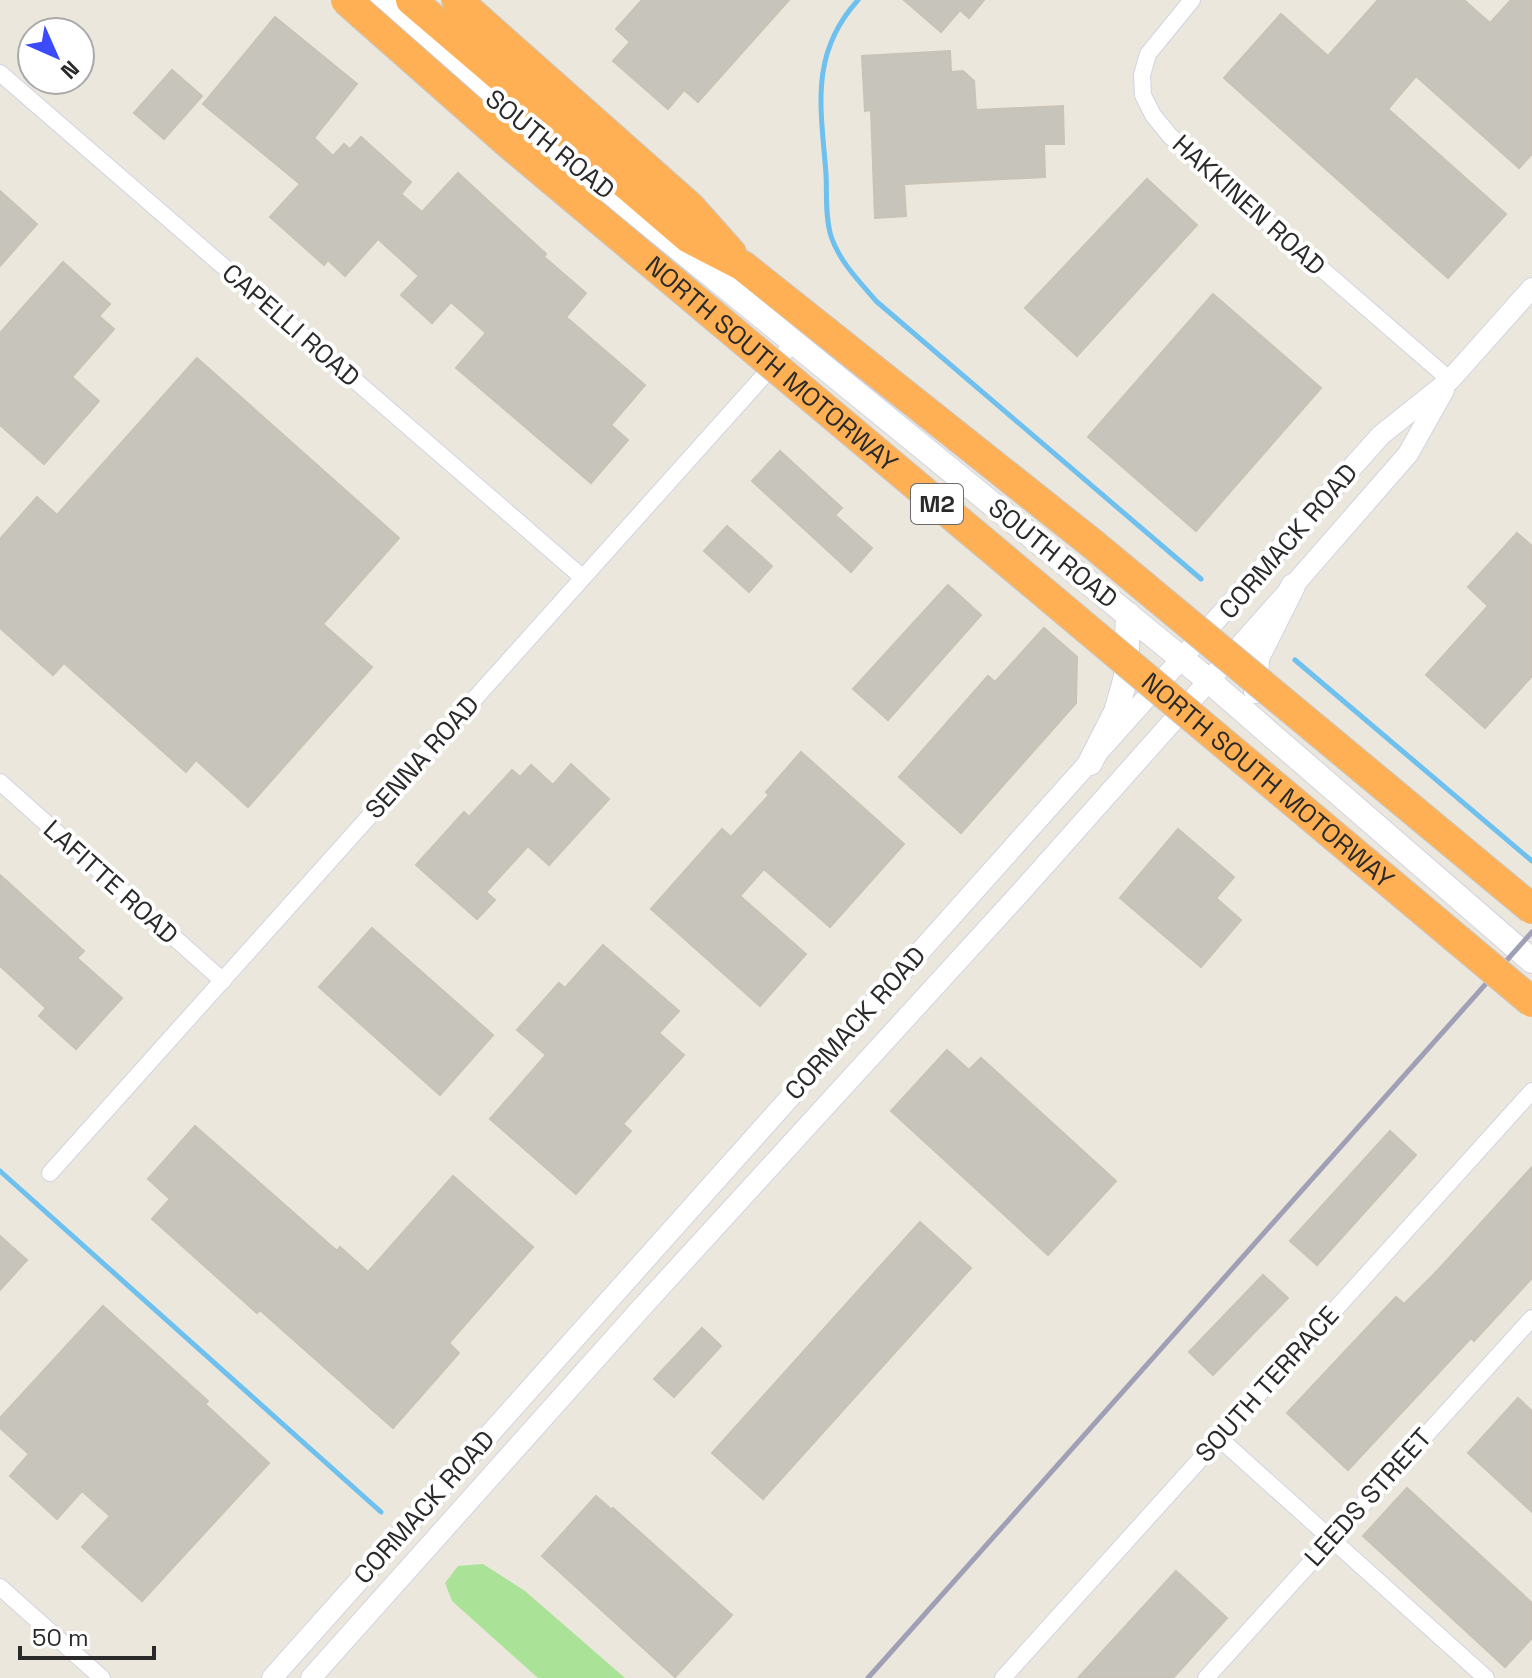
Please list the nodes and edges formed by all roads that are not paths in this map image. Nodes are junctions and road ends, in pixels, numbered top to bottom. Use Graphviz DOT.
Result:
graph roads {
  1 [pos="346,0"];
  2 [pos="382,0"];
  3 [pos="411,0"];
  4 [pos="457,0"];
  5 [pos="1192,0"];
  6 [pos="0,73"];
  7 [pos="743,266"];
  8 [pos="1532,288"];
  9 [pos="794,342"];
  10 [pos="1450,380"];
  11 [pos="582,577"];
  12 [pos="1293,586"];
  13 [pos="1128,614"];
  14 [pos="1183,659"];
  15 [pos="1208,680"];
  16 [pos="1255,719"];
  17 [pos="1090,763"];
  18 [pos="0,782"];
  19 [pos="995,869"];
  20 [pos="1021,892"];
  21 [pos="1532,909"];
  22 [pos="1532,961"];
  23 [pos="223,981"];
  24 [pos="1532,1002"];
  25 [pos="1532,1091"];
  26 [pos="50,1173"];
  27 [pos="1532,1318"];
  28 [pos="1219,1438"];
  29 [pos="1330,1538"];
  30 [pos="0,1587"];
  31 [pos="102,1678"];
  32 [pos="272,1678"];
  33 [pos="311,1678"];
  34 [pos="1003,1678"];
  35 [pos="1206,1678"];
  36 [pos="1486,1678"];
  1 -- 24 [label="highway, NORTH SOUTH MOTORWAY / M2, bridge"];
  2 -- 9 [label="main road, SOUTH ROAD"];
  3 -- 7 [label="highway, NORTH SOUTH MOTORWAY / M2"];
  4 -- 7 [label="highway"];
  5 -- 10 [label="street, HAKKINEN ROAD"];
  6 -- 11 [label="street, CAPELLI ROAD"];
  7 -- 21 [label="highway, NORTH SOUTH MOTORWAY / M2, bridge"];
  8 -- 10 [label="street, CORMACK ROAD"];
  9 -- 11 [label="street, SENNA ROAD"];
  9 -- 13 [label="main road, SOUTH ROAD"];
  10 -- 12 [label="street, CORMACK ROAD"];
  10 -- 14 [label="street, CORMACK ROAD"];
  11 -- 23 [label="street, SENNA ROAD"];
  12 -- 15 [label="street, CORMACK ROAD"];
  12 -- 16 [label="main road"];
  13 -- 14 [label="main road, SOUTH ROAD"];
  13 -- 17 [label="main road"];
  14 -- 15 [label="main road, SOUTH ROAD"];
  14 -- 17 [label="street, CORMACK ROAD"];
  15 -- 16 [label="main road, SOUTH ROAD"];
  15 -- 20 [label="street, CORMACK ROAD"];
  16 -- 22 [label="main road, SOUTH ROAD"];
  17 -- 19 [label="street, CORMACK ROAD"];
  18 -- 23 [label="street, LAFITTE ROAD"];
  19 -- 20 [label="street"];
  19 -- 32 [label="street, CORMACK ROAD"];
  20 -- 33 [label="street, CORMACK ROAD"];
  23 -- 26 [label="street, SENNA ROAD"];
  25 -- 28 [label="street, SOUTH TERRACE"];
  27 -- 29 [label="street, LEEDS STREET"];
  28 -- 29 [label="street"];
  28 -- 34 [label="street, SOUTH TERRACE"];
  29 -- 35 [label="street, LEEDS STREET"];
  29 -- 36 [label="street"];
  30 -- 31 [label="street"];
}
